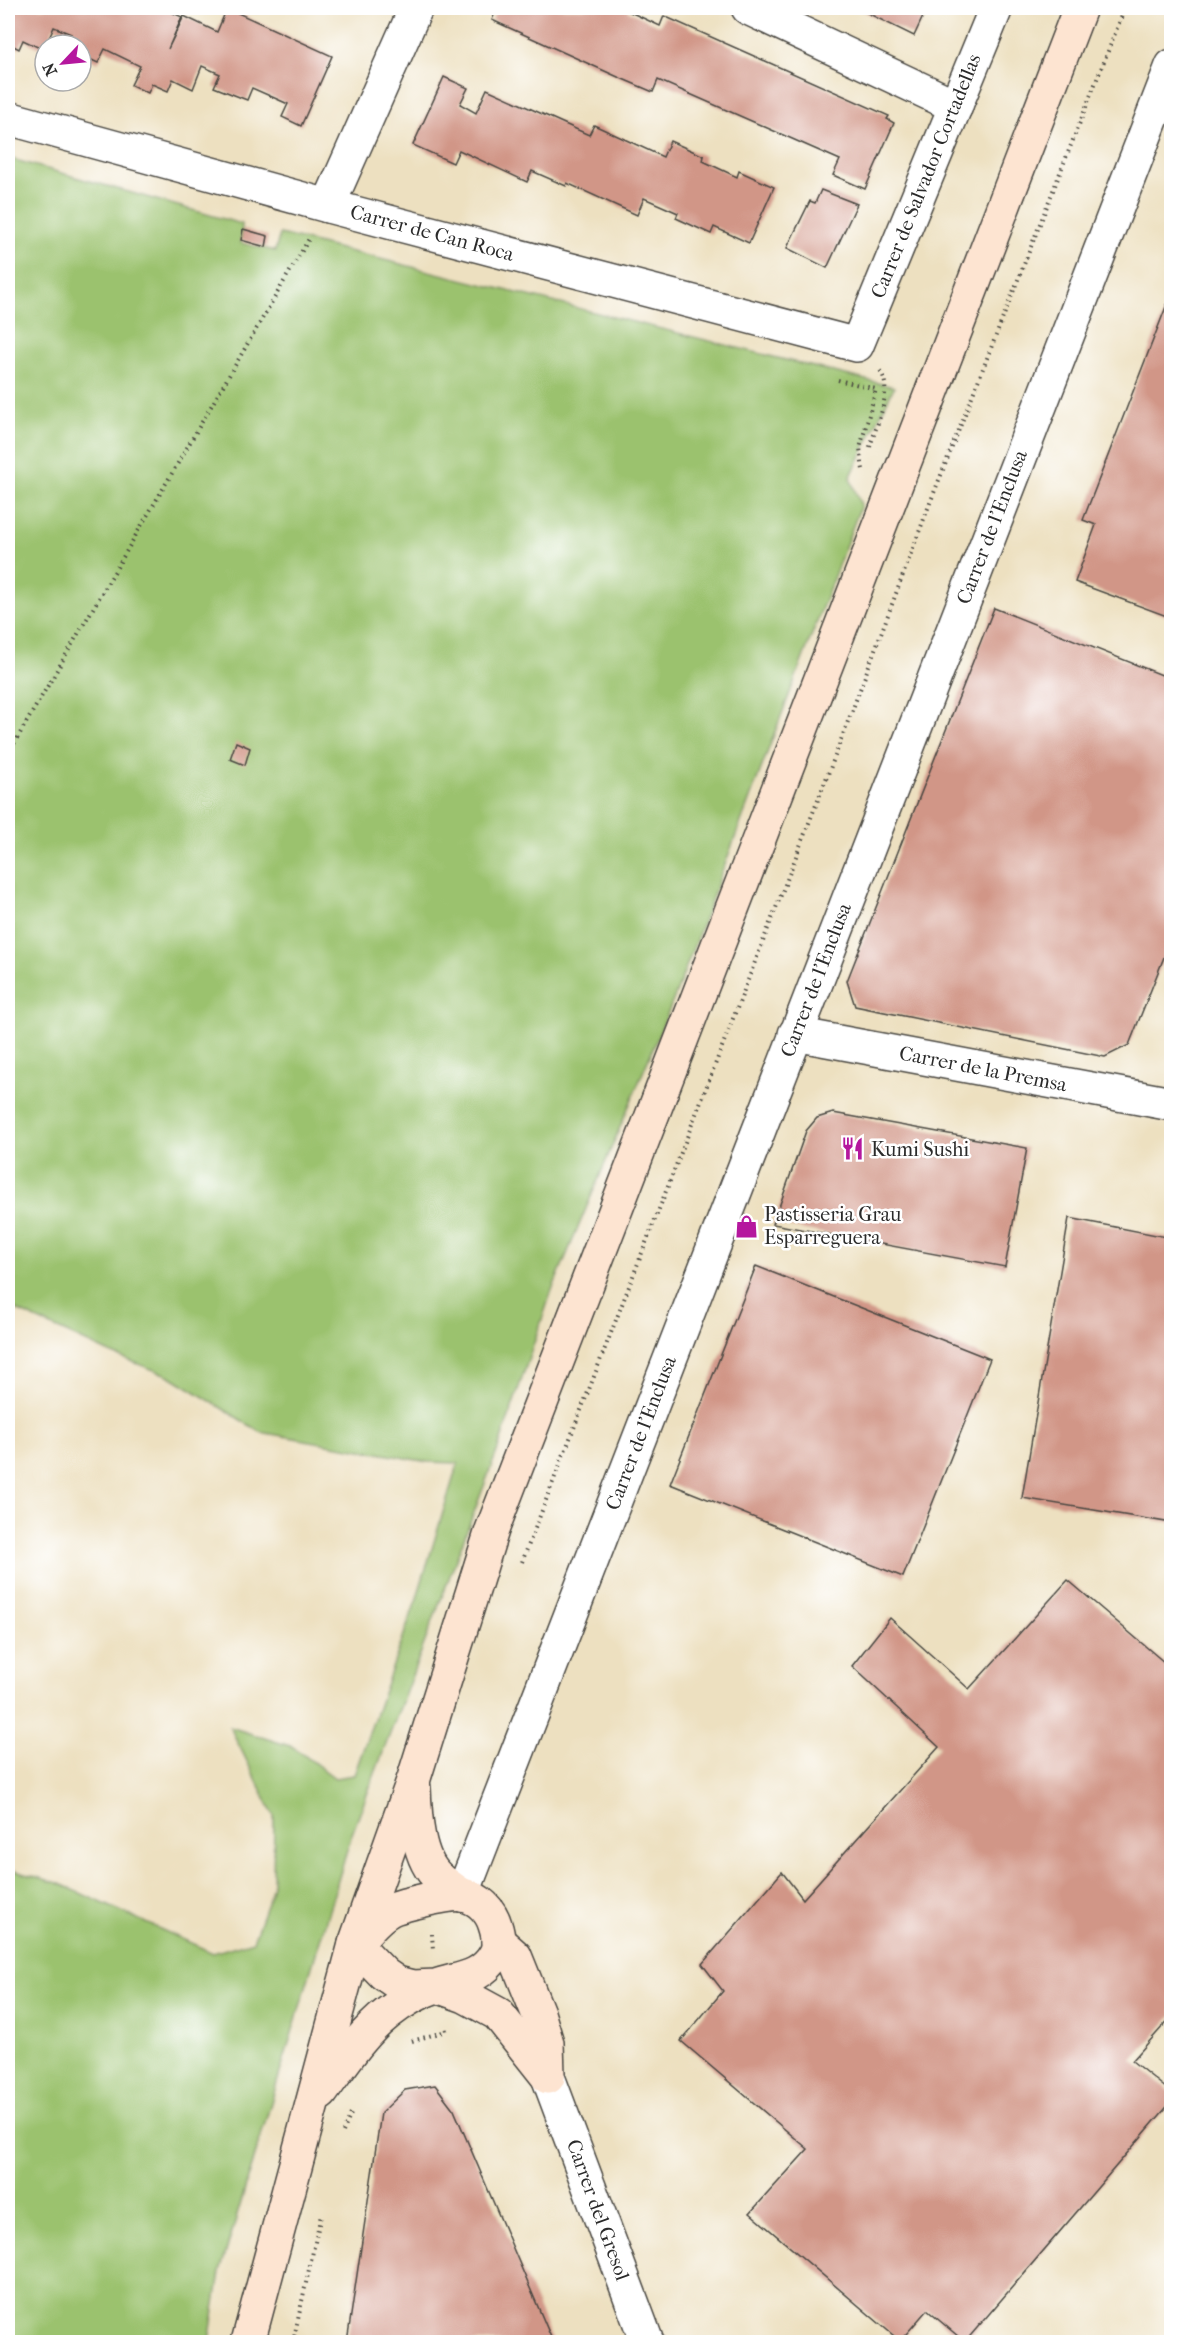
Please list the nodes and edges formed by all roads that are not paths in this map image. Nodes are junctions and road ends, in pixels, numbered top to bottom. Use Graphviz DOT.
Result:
graph roads {
  1 [pos="416,8"];
  2 [pos="747,8"];
  3 [pos="996,8"];
  4 [pos="1080,8"];
  5 [pos="1172,66"];
  6 [pos="956,106"];
  7 [pos="8,118"];
  8 [pos="328,206"];
  9 [pos="857,345"];
  10 [pos="795,1034"];
  11 [pos="1169,1097"];
  12 [pos="414,1778"];
  13 [pos="462,1895"];
  14 [pos="498,1941"];
  15 [pos="356,1944"];
  16 [pos="437,1986"];
  17 [pos="548,2077"];
  18 [pos="310,2107"];
  19 [pos="248,2343"];
  20 [pos="647,2343"];
  1 -- 8 [label="street"];
  2 -- 6 [label="street"];
  3 -- 6 [label="street, Carrer de Salvador Cortadellas"];
  4 -- 12 [label="street"];
  5 -- 10 [label="street, Carrer de l'Enclusa"];
  6 -- 9 [label="street, Carrer de Salvador Cortadellas"];
  7 -- 8 [label="street, Carrer de Can Roca"];
  8 -- 9 [label="street, Carrer de Can Roca"];
  10 -- 11 [label="street, Carrer de la Premsa"];
  10 -- 13 [label="street, Carrer de l'Enclusa"];
  12 -- 13 [label="street"];
  12 -- 15 [label="street"];
  13 -- 14 [label="street"];
  13 -- 15 [label="street"];
  14 -- 16 [label="street"];
  14 -- 17 [label="street"];
  15 -- 16 [label="street"];
  15 -- 18 [label="street"];
  16 -- 17 [label="street"];
  16 -- 18 [label="street"];
  17 -- 20 [label="street, Carrer del Gresol"];
  18 -- 19 [label="street"];
}
